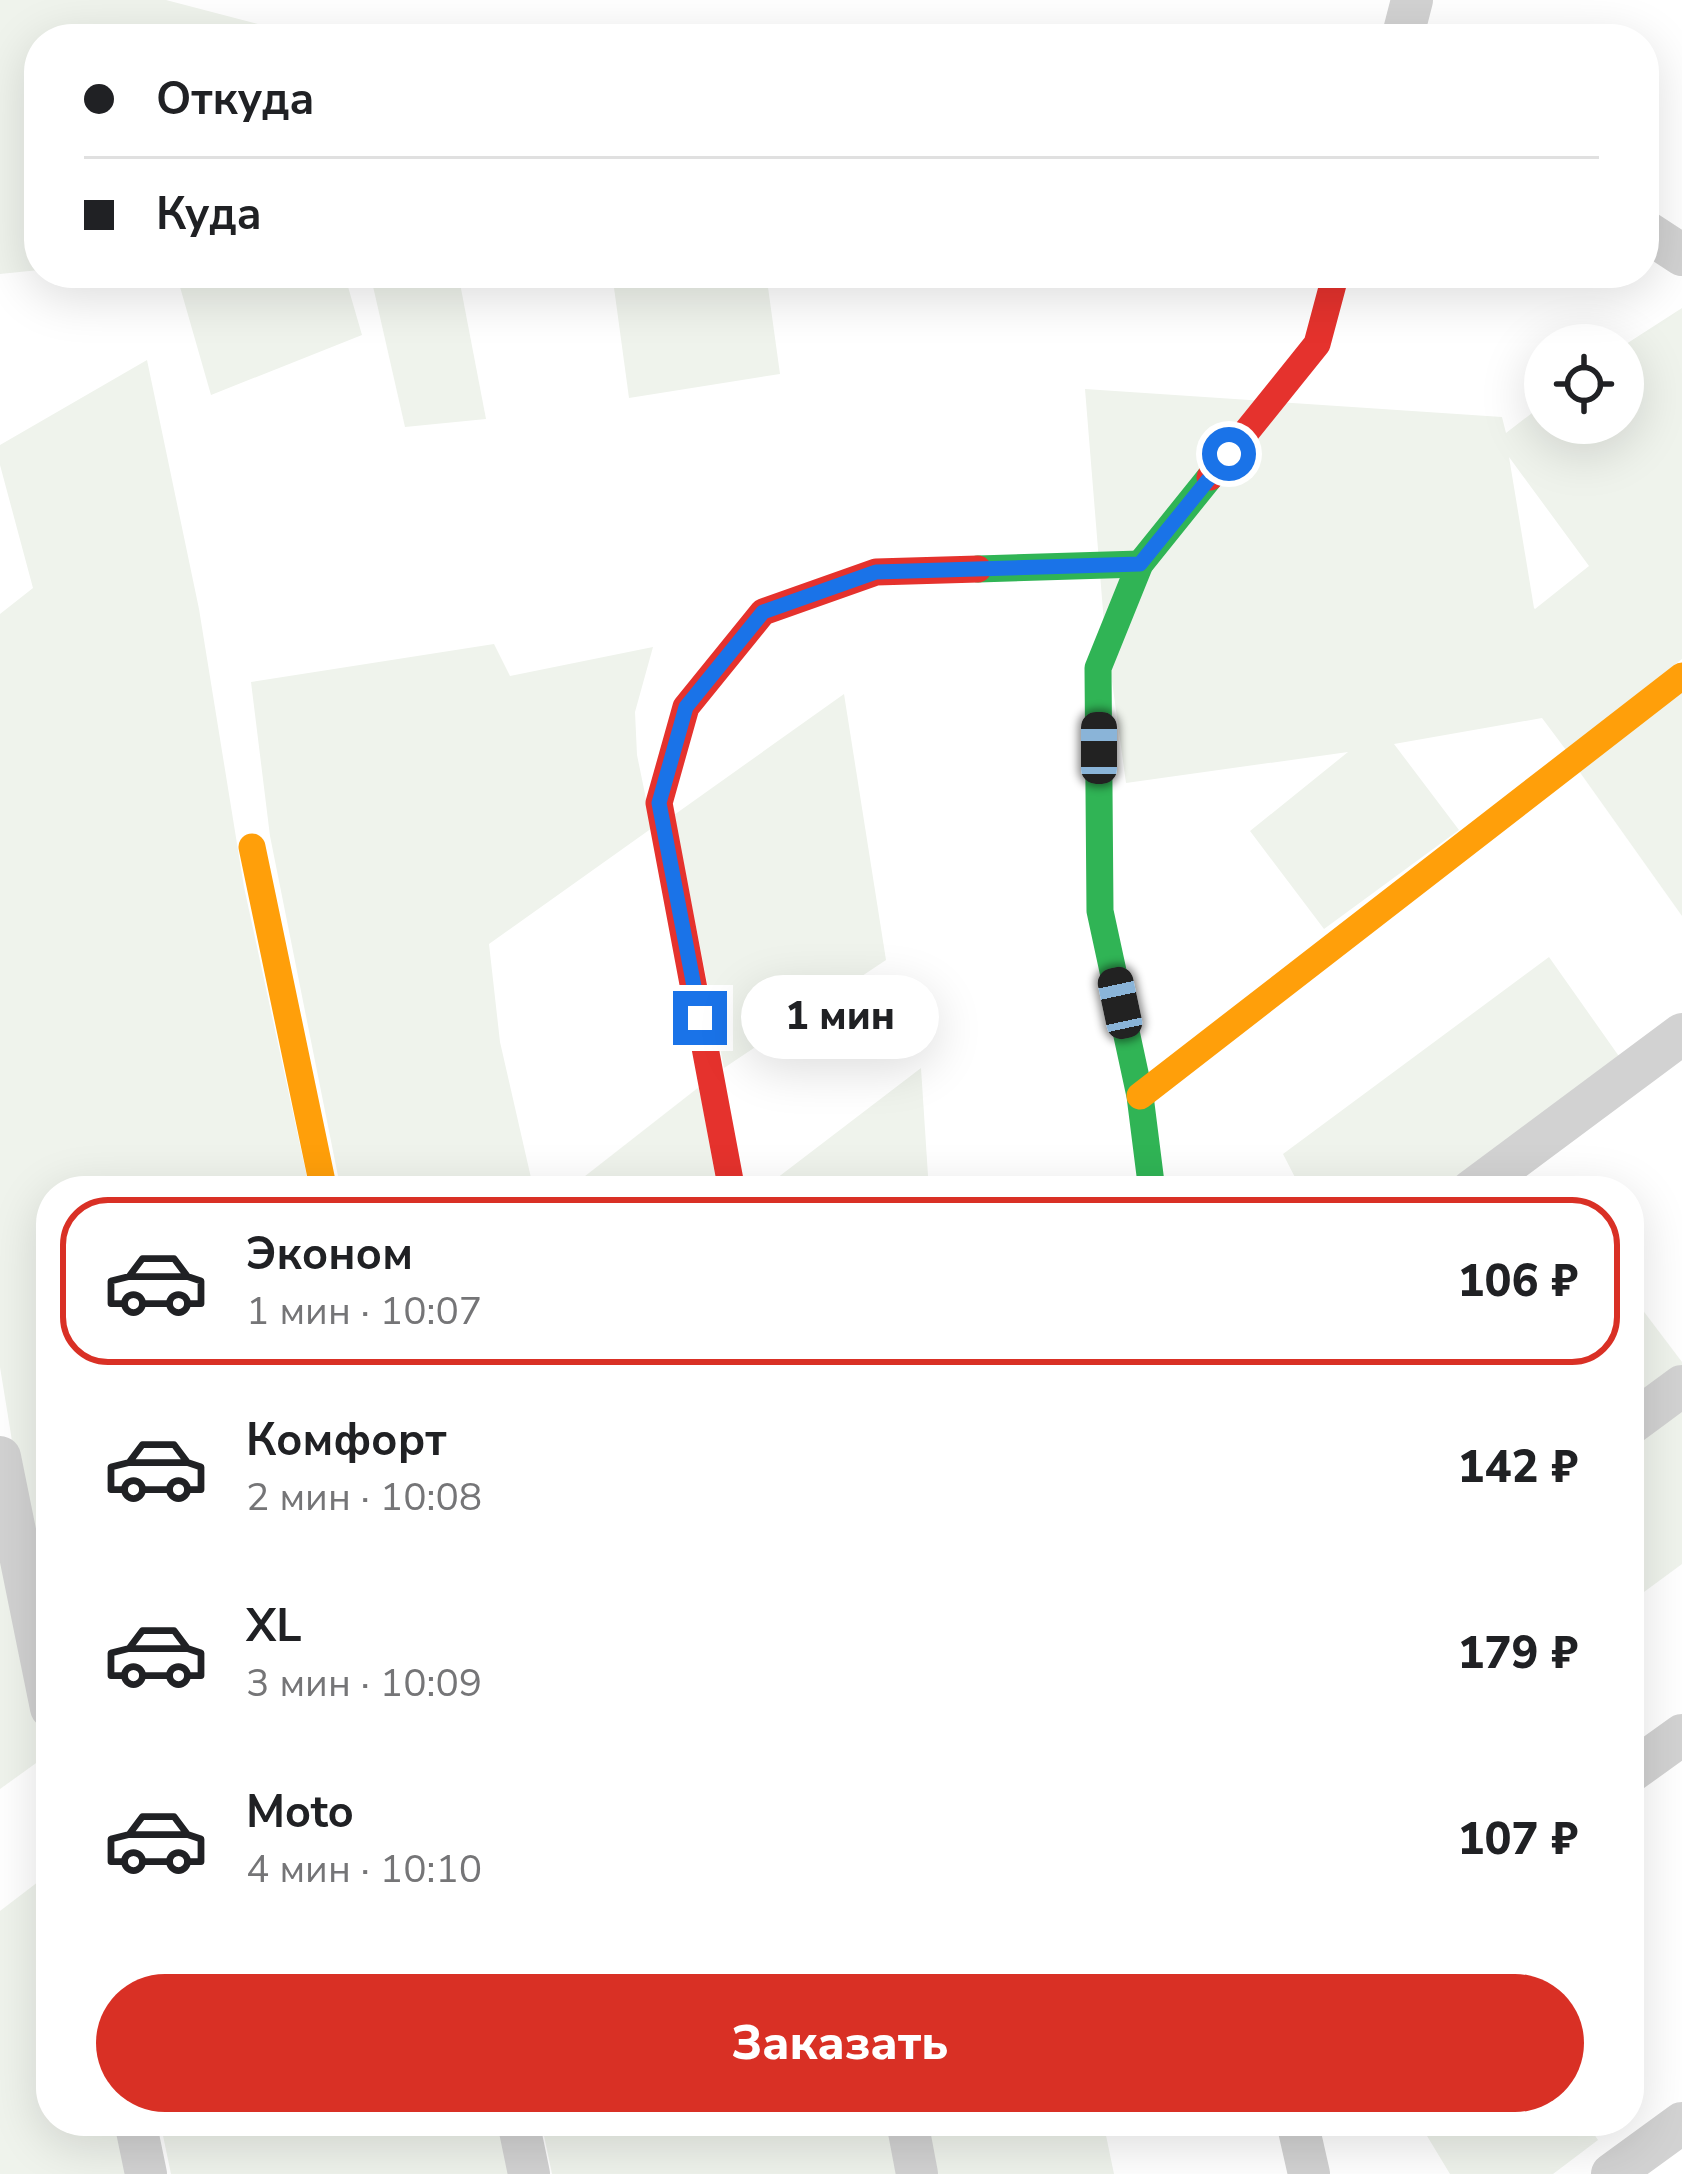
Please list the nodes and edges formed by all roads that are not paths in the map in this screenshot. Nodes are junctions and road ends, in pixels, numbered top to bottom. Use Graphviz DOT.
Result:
graph roads {
  1 [pos="1332,288"];
  2 [pos="1140,564"];
  3 [pos="1682,676"];
  4 [pos="252,847"];
  5 [pos="1682,1034"];
  6 [pos="1140,1096"];
  7 [pos="321,1176"];
  8 [pos="729,1176"];
  9 [pos="1150,1176"];
  10 [pos="1491,1176"];
  11 [pos="1682,1386"];
  12 [pos="1644,1414"];
  13 [pos="0,1457"];
  14 [pos="36,1634"];
  15 [pos="1682,1735"];
  16 [pos="1644,1763"];
  17 [pos="1682,2123"];
  18 [pos="138,2136"];
  19 [pos="521,2136"];
  20 [pos="910,2136"];
  21 [pos="1300,2136"];
  22 [pos="146,2174"];
  23 [pos="529,2174"];
  24 [pos="916,2174"];
  25 [pos="1309,2174"];
  26 [pos="1612,2174"];
  1 -- 2 [label="street"];
  2 -- 6 [label="street"];
  2 -- 8 [label="street"];
  3 -- 6 [label="street"];
  4 -- 7 [label="street"];
  5 -- 10 [label="street"];
  6 -- 9 [label="street"];
  11 -- 12 [label="street"];
  13 -- 14 [label="street"];
  15 -- 16 [label="street"];
  17 -- 26 [label="street"];
  18 -- 22 [label="street"];
  19 -- 23 [label="street"];
  20 -- 24 [label="street"];
  21 -- 25 [label="street"];
}
